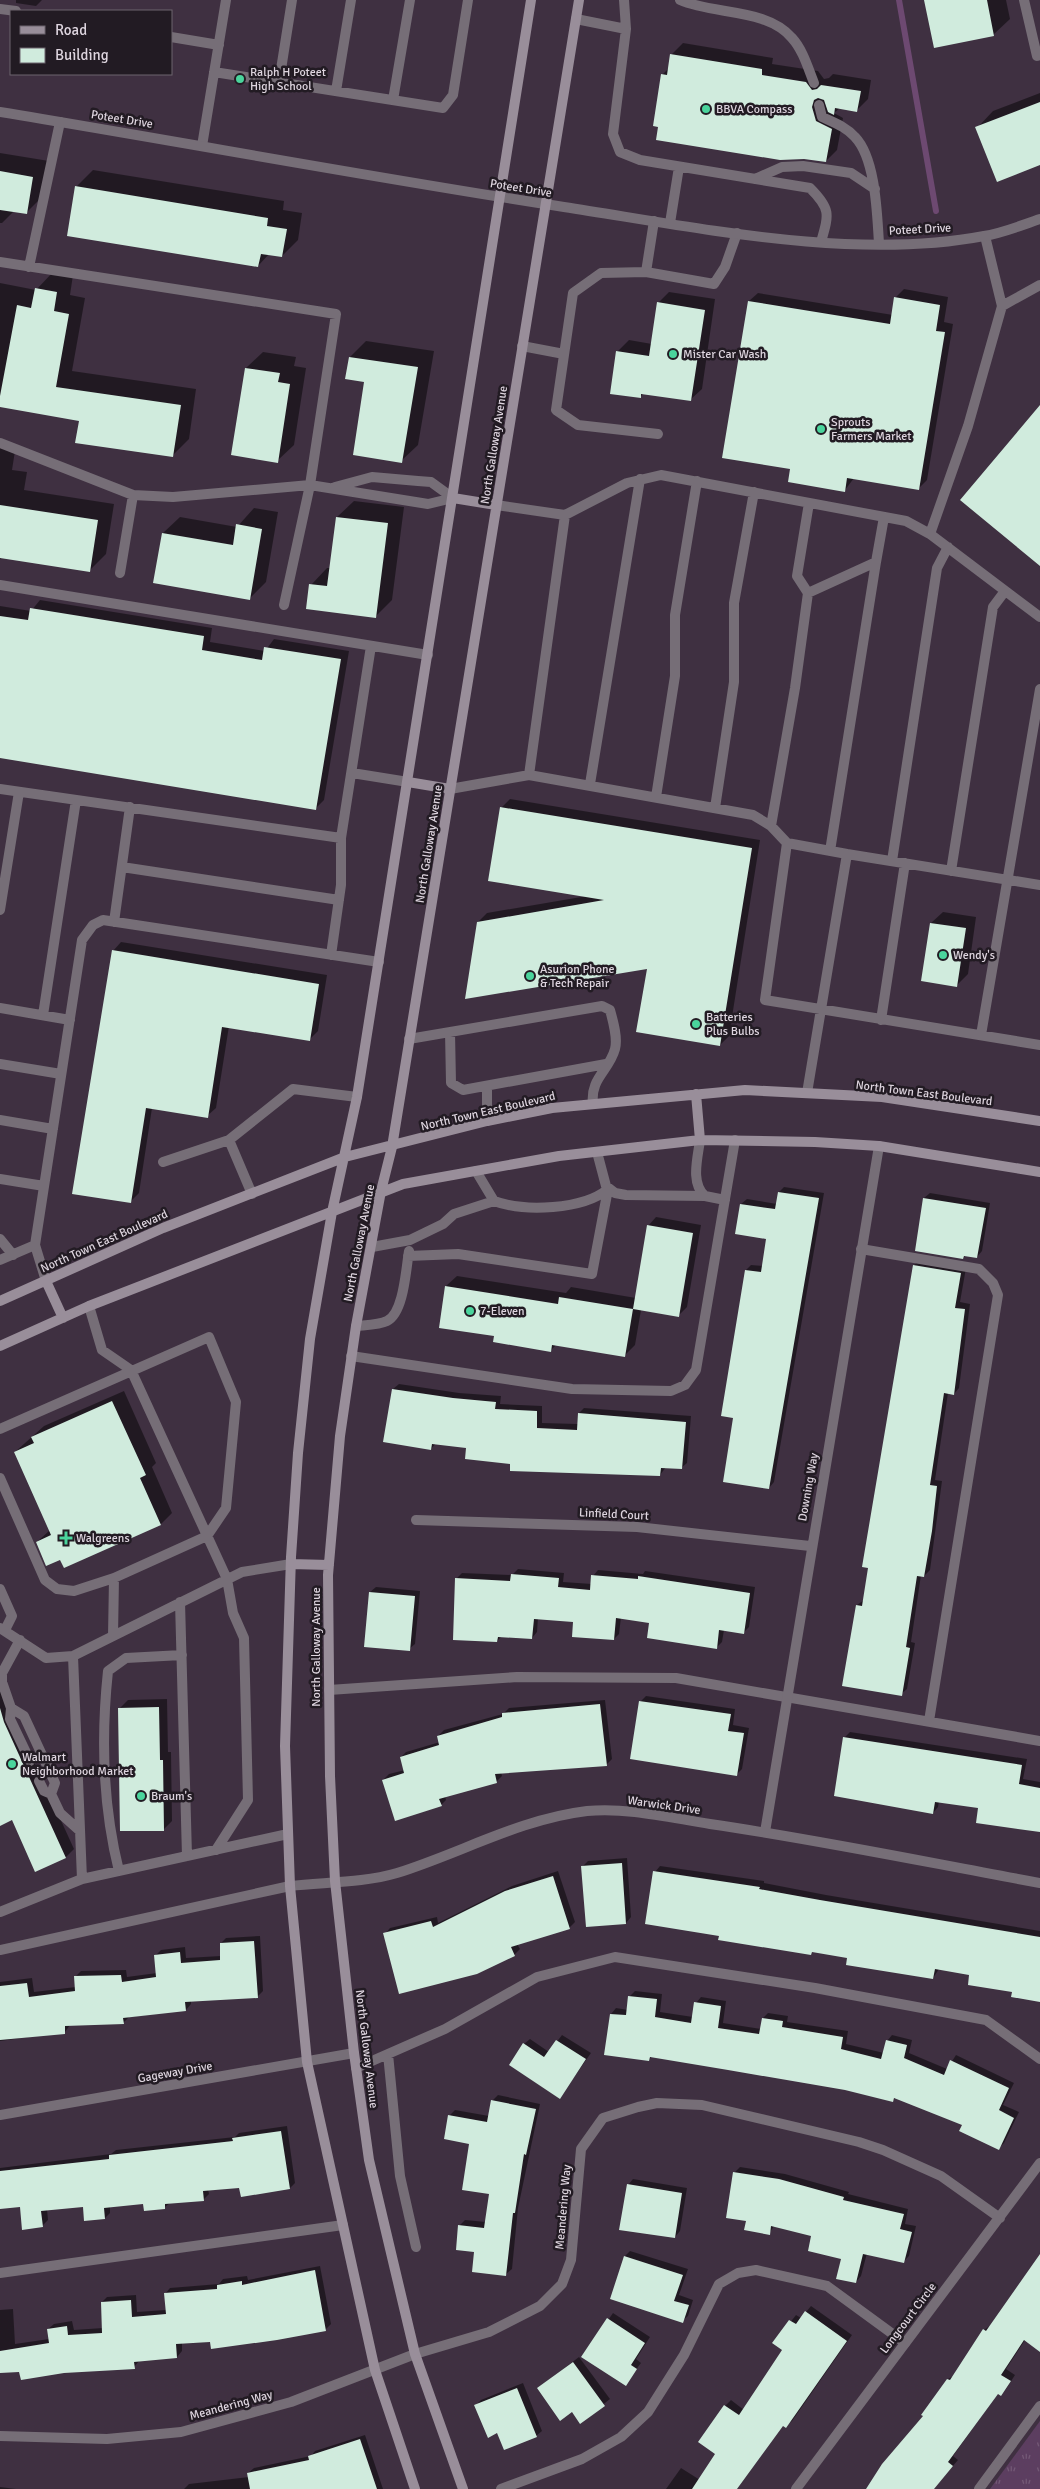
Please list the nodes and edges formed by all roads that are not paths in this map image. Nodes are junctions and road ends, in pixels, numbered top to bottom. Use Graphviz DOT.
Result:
graph roads {
  1 [pos="226,0"];
  2 [pos="292,0"];
  3 [pos="351,0"];
  4 [pos="410,0"];
  5 [pos="468,0"];
  6 [pos="531,0"];
  7 [pos="579,0"];
  8 [pos="624,0"];
  9 [pos="680,0"];
  10 [pos="1024,0"];
  11 [pos="576,19"];
  12 [pos="626,29"];
  13 [pos="172,37"];
  14 [pos="219,44"];
  15 [pos="1040,55"];
  16 [pos="214,72"];
  17 [pos="279,82"];
  18 [pos="814,84"];
  19 [pos="336,91"];
  20 [pos="394,100"];
  21 [pos="819,105"];
  22 [pos="0,112"];
  23 [pos="60,122"];
  24 [pos="202,146"];
  25 [pos="679,167"];
  26 [pos="754,179"];
  27 [pos="875,189"];
  28 [pos="500,198"];
  29 [pos="545,204"];
  30 [pos="1040,219"];
  31 [pos="654,221"];
  32 [pos="670,223"];
  33 [pos="737,233"];
  34 [pos="985,236"];
  35 [pos="822,242"];
  36 [pos="879,243"];
  37 [pos="0,262"];
  38 [pos="29,267"];
  39 [pos="646,272"];
  40 [pos="1040,285"];
  41 [pos="1002,306"];
  42 [pos="522,346"];
  43 [pos="564,354"];
  44 [pos="658,434"];
  45 [pos="0,443"];
  46 [pos="640,479"];
  47 [pos="697,482"];
  48 [pos="310,485"];
  49 [pos="332,488"];
  50 [pos="754,492"];
  51 [pos="133,495"];
  52 [pos="452,498"];
  53 [pos="809,503"];
  54 [pos="496,504"];
  55 [pos="566,516"];
  56 [pos="884,517"];
  57 [pos="930,534"];
  58 [pos="948,547"];
  59 [pos="876,562"];
  60 [pos="120,573"];
  61 [pos="0,585"];
  62 [pos="1005,591"];
  63 [pos="808,593"];
  64 [pos="284,605"];
  65 [pos="1040,617"];
  66 [pos="371,646"];
  67 [pos="428,655"];
  68 [pos="1040,689"];
  69 [pos="352,773"];
  70 [pos="529,775"];
  71 [pos="408,782"];
  72 [pos="590,784"];
  73 [pos="0,789"];
  74 [pos="450,789"];
  75 [pos="19,792"];
  76 [pos="656,797"];
  77 [pos="76,800"];
  78 [pos="130,807"];
  79 [pos="715,808"];
  80 [pos="771,826"];
  81 [pos="342,838"];
  82 [pos="787,843"];
  83 [pos="830,851"];
  84 [pos="847,854"];
  85 [pos="892,861"];
  86 [pos="905,863"];
  87 [pos="122,867"];
  88 [pos="950,871"];
  89 [pos="1007,880"];
  90 [pos="1040,885"];
  91 [pos="339,900"];
  92 [pos="0,910"];
  93 [pos="114,922"];
  94 [pos="331,955"];
  95 [pos="379,962"];
  96 [pos="0,1008"];
  97 [pos="821,1010"];
  98 [pos="43,1015"];
  99 [pos="70,1020"];
  100 [pos="881,1020"];
  101 [pos="450,1032"];
  102 [pos="981,1035"];
  103 [pos="409,1039"];
  104 [pos="1040,1045"];
  105 [pos="0,1064"];
  106 [pos="606,1064"];
  107 [pos="61,1074"];
  108 [pos="487,1088"];
  109 [pos="807,1093"];
  110 [pos="696,1094"];
  111 [pos="357,1097"];
  112 [pos="593,1104"];
  113 [pos="0,1120"];
  114 [pos="487,1121"];
  115 [pos="1040,1121"];
  116 [pos="53,1129"];
  117 [pos="229,1140"];
  118 [pos="700,1140"];
  119 [pos="735,1140"];
  120 [pos="879,1146"];
  121 [pos="392,1147"];
  122 [pos="597,1152"];
  123 [pos="345,1157"];
  124 [pos="163,1162"];
  125 [pos="476,1171"];
  126 [pos="1040,1172"];
  127 [pos="0,1179"];
  128 [pos="44,1186"];
  129 [pos="608,1189"];
  130 [pos="380,1191"];
  131 [pos="252,1194"];
  132 [pos="705,1196"];
  133 [pos="725,1200"];
  134 [pos="494,1202"];
  135 [pos="332,1212"];
  136 [pos="0,1239"];
  137 [pos="410,1240"];
  138 [pos="34,1245"];
  139 [pos="372,1247"];
  140 [pos="861,1249"];
  141 [pos="13,1254"];
  142 [pos="408,1256"];
  143 [pos="0,1260"];
  144 [pos="46,1281"];
  145 [pos="0,1301"];
  146 [pos="89,1306"];
  147 [pos="62,1318"];
  148 [pos="356,1326"];
  149 [pos="0,1346"];
  150 [pos="351,1356"];
  151 [pos="131,1370"];
  152 [pos="0,1429"];
  153 [pos="0,1478"];
  154 [pos="416,1520"];
  155 [pos="207,1536"];
  156 [pos="810,1546"];
  157 [pos="290,1564"];
  158 [pos="329,1565"];
  159 [pos="114,1578"];
  160 [pos="227,1579"];
  161 [pos="0,1589"];
  162 [pos="180,1602"];
  163 [pos="3,1629"];
  164 [pos="113,1636"];
  165 [pos="20,1640"];
  166 [pos="182,1655"];
  167 [pos="73,1656"];
  168 [pos="329,1690"];
  169 [pos="786,1696"];
  170 [pos="11,1708"];
  171 [pos="929,1721"];
  172 [pos="1040,1741"];
  173 [pos="30,1761"];
  174 [pos="39,1781"];
  175 [pos="51,1794"];
  176 [pos="80,1831"];
  177 [pos="765,1832"];
  178 [pos="288,1834"];
  179 [pos="216,1850"];
  180 [pos="187,1856"];
  181 [pos="119,1870"];
  182 [pos="82,1878"];
  183 [pos="335,1881"];
  184 [pos="1040,1883"];
  185 [pos="290,1886"];
  186 [pos="0,1912"];
  187 [pos="0,1950"];
  188 [pos="354,2053"];
  189 [pos="388,2054"];
  190 [pos="1040,2059"];
  191 [pos="307,2062"];
  192 [pos="356,2068"];
  193 [pos="0,2114"];
  194 [pos="1040,2164"];
  195 [pos="1000,2218"];
  196 [pos="343,2225"];
  197 [pos="416,2247"];
  198 [pos="0,2273"];
  199 [pos="905,2343"];
  200 [pos="415,2354"];
  201 [pos="375,2370"];
  202 [pos="1040,2406"];
  203 [pos="0,2436"];
  204 [pos="416,2489"];
  205 [pos="462,2489"];
  206 [pos="501,2489"];
  207 [pos="796,2489"];
  208 [pos="978,2489"];
  1 -- 14 [label="street"];
  2 -- 17 [label="street"];
  3 -- 19 [label="street"];
  4 -- 20 [label="street"];
  5 -- 20 [label="street"];
  6 -- 28 [label="main road"];
  7 -- 11 [label="main road, North Galloway Avenue"];
  8 -- 12 [label="street"];
  9 -- 18 [label="street"];
  10 -- 15 [label="street"];
  11 -- 12 [label="street"];
  11 -- 29 [label="main road, North Galloway Avenue"];
  12 -- 25 [label="street"];
  13 -- 14 [label="street"];
  14 -- 16 [label="street"];
  16 -- 17 [label="street"];
  16 -- 24 [label="street"];
  17 -- 19 [label="street"];
  19 -- 20 [label="street"];
  21 -- 27 [label="street"];
  22 -- 23 [label="street, Poteet Drive"];
  23 -- 24 [label="street, Poteet Drive"];
  23 -- 38 [label="street"];
  24 -- 28 [label="street, Poteet Drive"];
  25 -- 26 [label="street"];
  25 -- 32 [label="street"];
  26 -- 27 [label="street"];
  26 -- 35 [label="street"];
  27 -- 36 [label="street"];
  28 -- 29 [label="street, Poteet Drive"];
  28 -- 52 [label="main road"];
  29 -- 31 [label="street, Poteet Drive"];
  29 -- 42 [label="main road, North Galloway Avenue"];
  30 -- 34 [label="street, Poteet Drive"];
  31 -- 32 [label="street, Poteet Drive"];
  31 -- 39 [label="street"];
  32 -- 33 [label="street, Poteet Drive"];
  33 -- 35 [label="street, Poteet Drive"];
  33 -- 39 [label="street"];
  34 -- 36 [label="street, Poteet Drive"];
  34 -- 41 [label="street"];
  35 -- 36 [label="street, Poteet Drive"];
  37 -- 38 [label="street"];
  38 -- 48 [label="street"];
  39 -- 43 [label="street"];
  40 -- 41 [label="street"];
  41 -- 57 [label="street"];
  42 -- 43 [label="street"];
  42 -- 54 [label="main road, North Galloway Avenue"];
  43 -- 44 [label="street"];
  45 -- 51 [label="street"];
  46 -- 47 [label="street"];
  46 -- 55 [label="street"];
  46 -- 72 [label="street"];
  47 -- 50 [label="street"];
  47 -- 76 [label="street"];
  48 -- 49 [label="street"];
  48 -- 51 [label="street"];
  48 -- 64 [label="street"];
  49 -- 52 [label="street"];
  49 -- 52 [label="street"];
  50 -- 53 [label="street"];
  50 -- 79 [label="street"];
  51 -- 60 [label="street"];
  52 -- 54 [label="main road"];
  52 -- 67 [label="main road"];
  53 -- 56 [label="street"];
  53 -- 63 [label="street"];
  54 -- 55 [label="street"];
  54 -- 74 [label="main road, North Galloway Avenue"];
  55 -- 70 [label="street"];
  56 -- 57 [label="street"];
  56 -- 59 [label="street"];
  57 -- 58 [label="street"];
  58 -- 62 [label="street"];
  58 -- 85 [label="street"];
  59 -- 63 [label="street"];
  59 -- 83 [label="street"];
  61 -- 66 [label="street"];
  62 -- 65 [label="street"];
  62 -- 88 [label="street"];
  63 -- 80 [label="street"];
  66 -- 67 [label="street"];
  66 -- 69 [label="street"];
  67 -- 71 [label="main road"];
  68 -- 89 [label="street"];
  69 -- 71 [label="street"];
  69 -- 81 [label="street"];
  70 -- 72 [label="street"];
  70 -- 74 [label="street"];
  71 -- 74 [label="main road"];
  71 -- 95 [label="main road"];
  72 -- 76 [label="street"];
  73 -- 75 [label="street"];
  74 -- 103 [label="main road, North Galloway Avenue"];
  75 -- 77 [label="street"];
  75 -- 92 [label="street"];
  76 -- 79 [label="street"];
  77 -- 78 [label="street"];
  77 -- 98 [label="street"];
  78 -- 81 [label="street"];
  78 -- 87 [label="street"];
  79 -- 80 [label="street"];
  80 -- 82 [label="street"];
  81 -- 91 [label="street"];
  82 -- 83 [label="street"];
  82 -- 97 [label="street"];
  83 -- 84 [label="street"];
  84 -- 85 [label="street"];
  84 -- 97 [label="street"];
  85 -- 86 [label="street"];
  86 -- 88 [label="street"];
  86 -- 100 [label="street"];
  87 -- 91 [label="street"];
  87 -- 93 [label="street"];
  88 -- 89 [label="street"];
  89 -- 90 [label="street"];
  89 -- 102 [label="street"];
  91 -- 94 [label="street"];
  93 -- 94 [label="street"];
  93 -- 99 [label="street"];
  94 -- 95 [label="street"];
  95 -- 111 [label="main road"];
  96 -- 98 [label="street"];
  97 -- 100 [label="street"];
  97 -- 109 [label="street"];
  98 -- 99 [label="street"];
  99 -- 107 [label="street"];
  100 -- 102 [label="street"];
  101 -- 103 [label="street"];
  101 -- 106 [label="street"];
  101 -- 108 [label="street"];
  102 -- 104 [label="street"];
  103 -- 121 [label="main road, North Galloway Avenue"];
  105 -- 107 [label="street"];
  106 -- 108 [label="street"];
  106 -- 112 [label="street"];
  107 -- 116 [label="street"];
  108 -- 114 [label="street"];
  109 -- 110 [label="main road, North Town East Boulevard"];
  109 -- 115 [label="main road, North Town East Boulevard"];
  110 -- 112 [label="main road, North Town East Boulevard"];
  110 -- 118 [label="main road"];
  111 -- 117 [label="street"];
  111 -- 123 [label="main road"];
  112 -- 114 [label="main road, North Town East Boulevard"];
  113 -- 116 [label="street"];
  114 -- 121 [label="main road, North Town East Boulevard"];
  116 -- 128 [label="street"];
  117 -- 124 [label="street"];
  117 -- 131 [label="street"];
  118 -- 119 [label="main road"];
  118 -- 122 [label="main road"];
  118 -- 132 [label="street"];
  119 -- 120 [label="main road"];
  119 -- 133 [label="street"];
  120 -- 126 [label="main road"];
  120 -- 140 [label="street, Downing Way"];
  121 -- 123 [label="main road, North Town East Boulevard"];
  121 -- 130 [label="main road, North Galloway Avenue"];
  122 -- 125 [label="main road"];
  122 -- 129 [label="street"];
  123 -- 131 [label="main road, North Town East Boulevard"];
  123 -- 135 [label="main road"];
  125 -- 130 [label="main road"];
  125 -- 134 [label="street"];
  127 -- 128 [label="street"];
  128 -- 138 [label="street"];
  129 -- 132 [label="street"];
  129 -- 134 [label="street"];
  129 -- 142 [label="street"];
  130 -- 135 [label="main road"];
  130 -- 139 [label="main road, North Galloway Avenue"];
  131 -- 144 [label="main road, North Town East Boulevard"];
  132 -- 133 [label="street"];
  133 -- 150 [label="street"];
  134 -- 137 [label="street"];
  135 -- 146 [label="main road"];
  135 -- 157 [label="main road"];
  136 -- 141 [label="street"];
  137 -- 139 [label="street"];
  137 -- 142 [label="street"];
  138 -- 141 [label="street"];
  138 -- 144 [label="street"];
  139 -- 148 [label="main road, North Galloway Avenue"];
  140 -- 156 [label="street, Downing Way"];
  140 -- 171 [label="street"];
  141 -- 143 [label="street"];
  142 -- 148 [label="street"];
  144 -- 145 [label="main road, North Town East Boulevard"];
  144 -- 147 [label="main road"];
  146 -- 147 [label="main road"];
  146 -- 151 [label="street"];
  147 -- 149 [label="main road"];
  148 -- 150 [label="main road, North Galloway Avenue"];
  150 -- 158 [label="main road, North Galloway Avenue"];
  151 -- 152 [label="street"];
  151 -- 155 [label="street"];
  151 -- 155 [label="street"];
  153 -- 159 [label="street"];
  154 -- 156 [label="street, Linfield Court"];
  155 -- 159 [label="street"];
  155 -- 160 [label="street"];
  156 -- 169 [label="street, Downing Way"];
  157 -- 158 [label="main road"];
  157 -- 160 [label="street"];
  157 -- 178 [label="main road"];
  158 -- 168 [label="main road, North Galloway Avenue"];
  159 -- 164 [label="street"];
  160 -- 162 [label="street"];
  160 -- 179 [label="street"];
  161 -- 163 [label="street"];
  162 -- 164 [label="street"];
  162 -- 166 [label="street"];
  163 -- 165 [label="street"];
  164 -- 167 [label="street"];
  165 -- 167 [label="street"];
  165 -- 170 [label="street"];
  166 -- 180 [label="street"];
  166 -- 181 [label="street"];
  167 -- 176 [label="street"];
  168 -- 169 [label="street"];
  168 -- 183 [label="main road, North Galloway Avenue"];
  169 -- 171 [label="street"];
  169 -- 177 [label="street, Downing Way"];
  170 -- 173 [label="street"];
  170 -- 175 [label="street"];
  171 -- 172 [label="street"];
  174 -- 175 [label="street"];
  175 -- 176 [label="street"];
  176 -- 182 [label="street"];
  177 -- 183 [label="street, Warwick Drive"];
  177 -- 184 [label="street, Warwick Drive"];
  178 -- 179 [label="street"];
  178 -- 185 [label="main road"];
  179 -- 180 [label="street"];
  180 -- 181 [label="street"];
  181 -- 182 [label="street"];
  182 -- 186 [label="street"];
  183 -- 185 [label="street, Warwick Drive"];
  183 -- 188 [label="main road, North Galloway Avenue"];
  185 -- 187 [label="street, Warwick Drive"];
  185 -- 191 [label="main road"];
  188 -- 191 [label="street, Gageway Drive"];
  188 -- 192 [label="main road, North Galloway Avenue"];
  189 -- 190 [label="street"];
  189 -- 192 [label="street"];
  189 -- 197 [label="street"];
  191 -- 193 [label="street, Gageway Drive"];
  191 -- 196 [label="main road"];
  192 -- 200 [label="main road, North Galloway Avenue"];
  194 -- 195 [label="street, Longcourt Circle"];
  195 -- 199 [label="street, Longcourt Circle"];
  195 -- 200 [label="street, Meandering Way"];
  196 -- 198 [label="street"];
  196 -- 201 [label="main road"];
  199 -- 206 [label="street"];
  199 -- 207 [label="street, Longcourt Circle"];
  200 -- 201 [label="street, Meandering Way"];
  200 -- 205 [label="main road, North Galloway Avenue"];
  201 -- 203 [label="street, Meandering Way"];
  201 -- 204 [label="main road"];
  202 -- 208 [label="street"];
}
